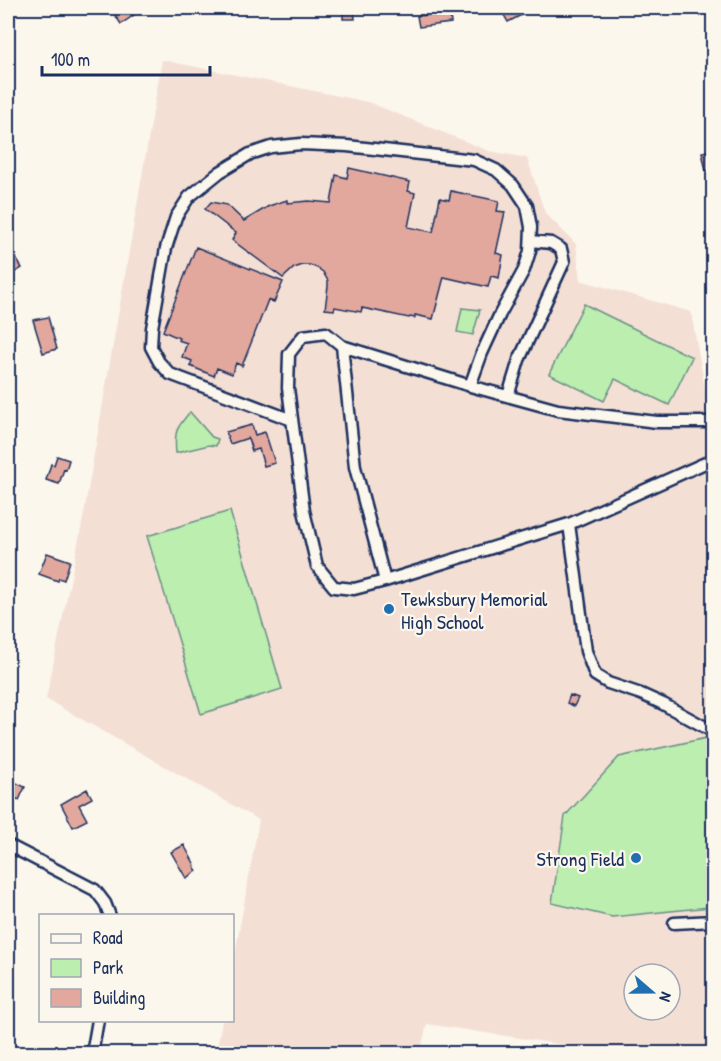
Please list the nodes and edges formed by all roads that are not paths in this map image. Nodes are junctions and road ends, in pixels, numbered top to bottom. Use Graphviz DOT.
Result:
graph roads {
  1 [pos="531,241"];
  2 [pos="342,346"];
  3 [pos="470,386"];
  4 [pos="508,396"];
  5 [pos="292,420"];
  6 [pos="714,422"];
  7 [pos="714,459"];
  8 [pos="569,524"];
  9 [pos="385,581"];
  10 [pos="714,732"];
  11 [pos="8,845"];
  12 [pos="110,914"];
  13 [pos="714,921"];
  14 [pos="674,923"];
  15 [pos="98,1022"];
  16 [pos="92,1053"];
  1 -- 3 [label="street"];
  1 -- 4 [label="street"];
  1 -- 5 [label="street"];
  2 -- 3 [label="street"];
  2 -- 5 [label="street"];
  2 -- 9 [label="street"];
  3 -- 4 [label="street"];
  4 -- 6 [label="street"];
  5 -- 9 [label="street"];
  7 -- 8 [label="street"];
  8 -- 9 [label="street"];
  8 -- 10 [label="street"];
  11 -- 12 [label="street"];
  13 -- 14 [label="street"];
  15 -- 16 [label="street"];
}
